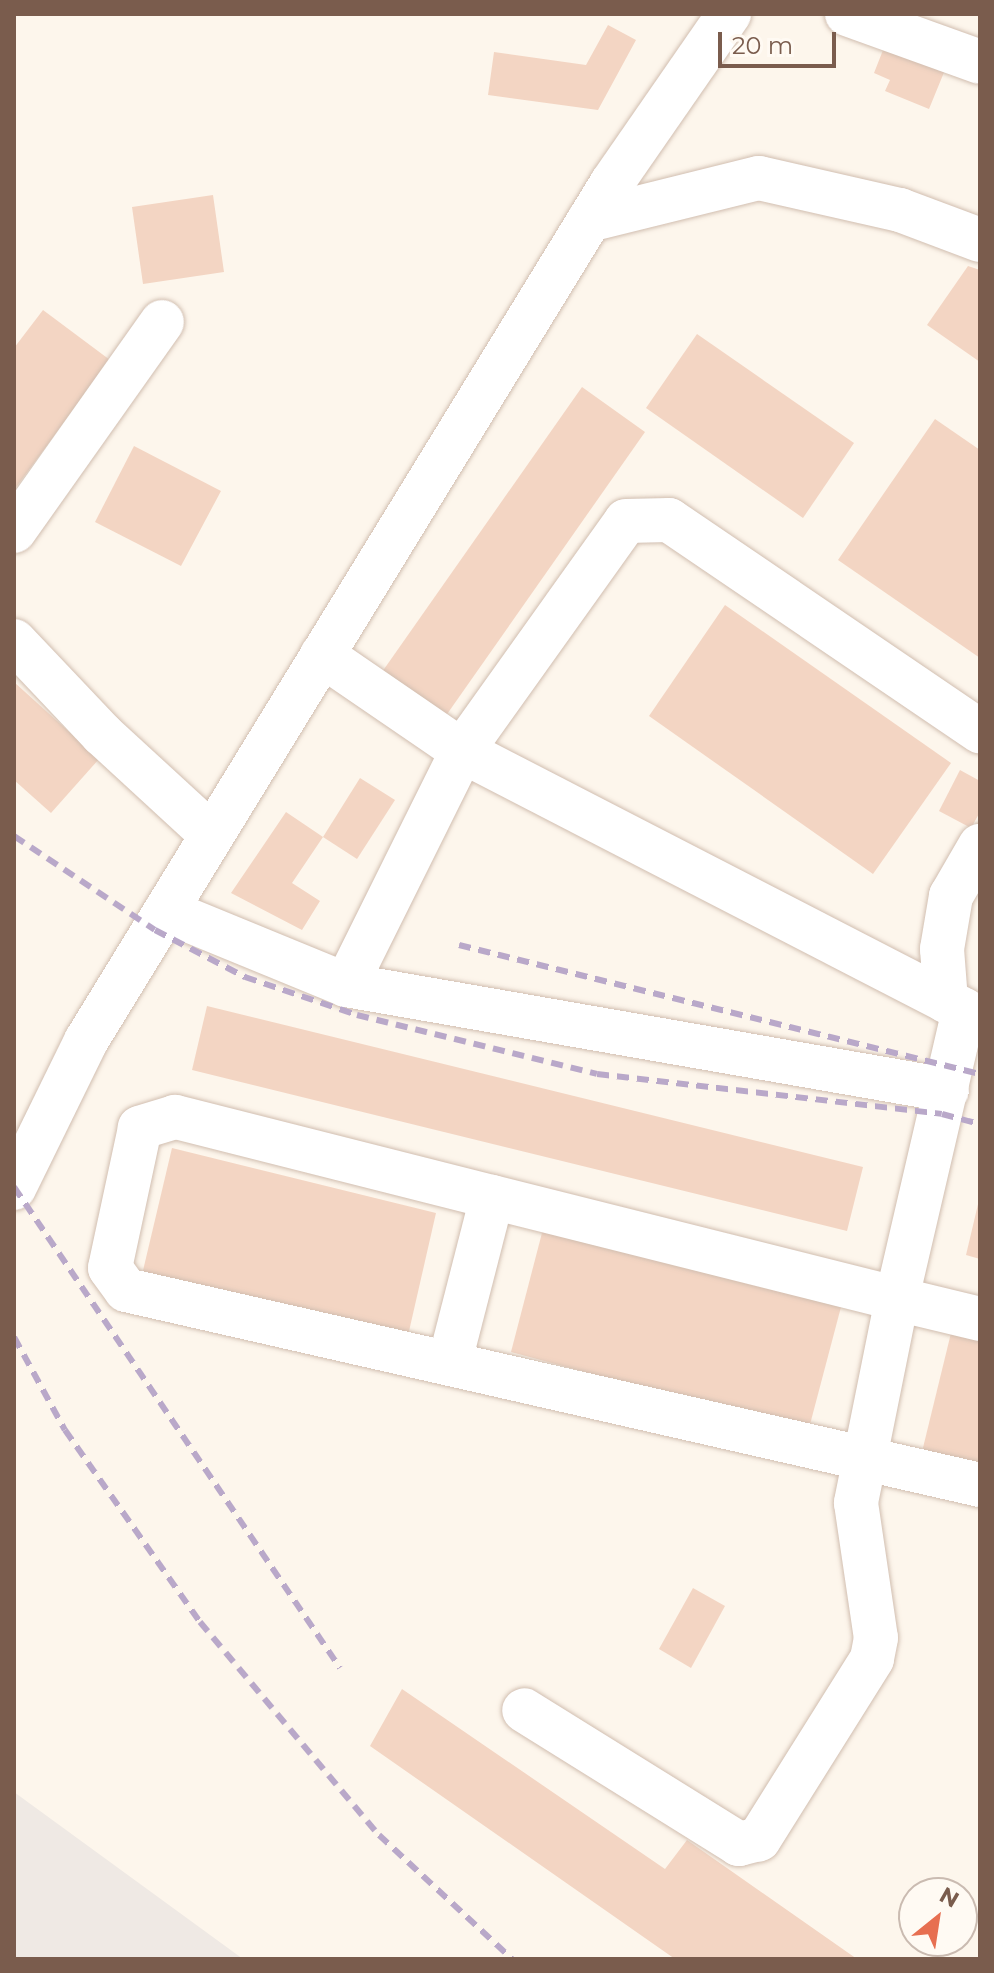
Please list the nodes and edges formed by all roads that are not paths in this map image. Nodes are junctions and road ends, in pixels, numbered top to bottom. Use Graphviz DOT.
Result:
graph roads {
  1 [pos="729,14"];
  2 [pos="847,14"];
  3 [pos="980,62"];
  4 [pos="589,220"];
  5 [pos="980,240"];
  6 [pos="162,322"];
  7 [pos="14,531"];
  8 [pos="14,641"];
  9 [pos="322,655"];
  10 [pos="980,731"];
  11 [pos="462,751"];
  12 [pos="212,835"];
  13 [pos="980,846"];
  14 [pos="166,911"];
  15 [pos="346,985"];
  16 [pos="946,1001"];
  17 [pos="947,1090"];
  18 [pos="14,1188"];
  19 [pos="492,1197"];
  20 [pos="897,1299"];
  21 [pos="980,1319"];
  22 [pos="450,1361"];
  23 [pos="864,1458"];
  24 [pos="980,1485"];
  25 [pos="524,1710"];
  1 -- 4 [label="street"];
  2 -- 3 [label="street"];
  4 -- 5 [label="street"];
  4 -- 9 [label="street"];
  6 -- 7 [label="street"];
  8 -- 12 [label="street"];
  9 -- 11 [label="street"];
  9 -- 12 [label="street"];
  10 -- 11 [label="street"];
  11 -- 15 [label="street"];
  11 -- 16 [label="street"];
  12 -- 14 [label="street"];
  13 -- 16 [label="street"];
  14 -- 15 [label="street"];
  14 -- 18 [label="street"];
  15 -- 17 [label="street"];
  16 -- 17 [label="street"];
  17 -- 20 [label="street"];
  19 -- 20 [label="street"];
  19 -- 22 [label="street"];
  19 -- 22 [label="street"];
  20 -- 21 [label="street"];
  20 -- 23 [label="street"];
  22 -- 23 [label="street"];
  23 -- 24 [label="street"];
  23 -- 25 [label="street"];
}
